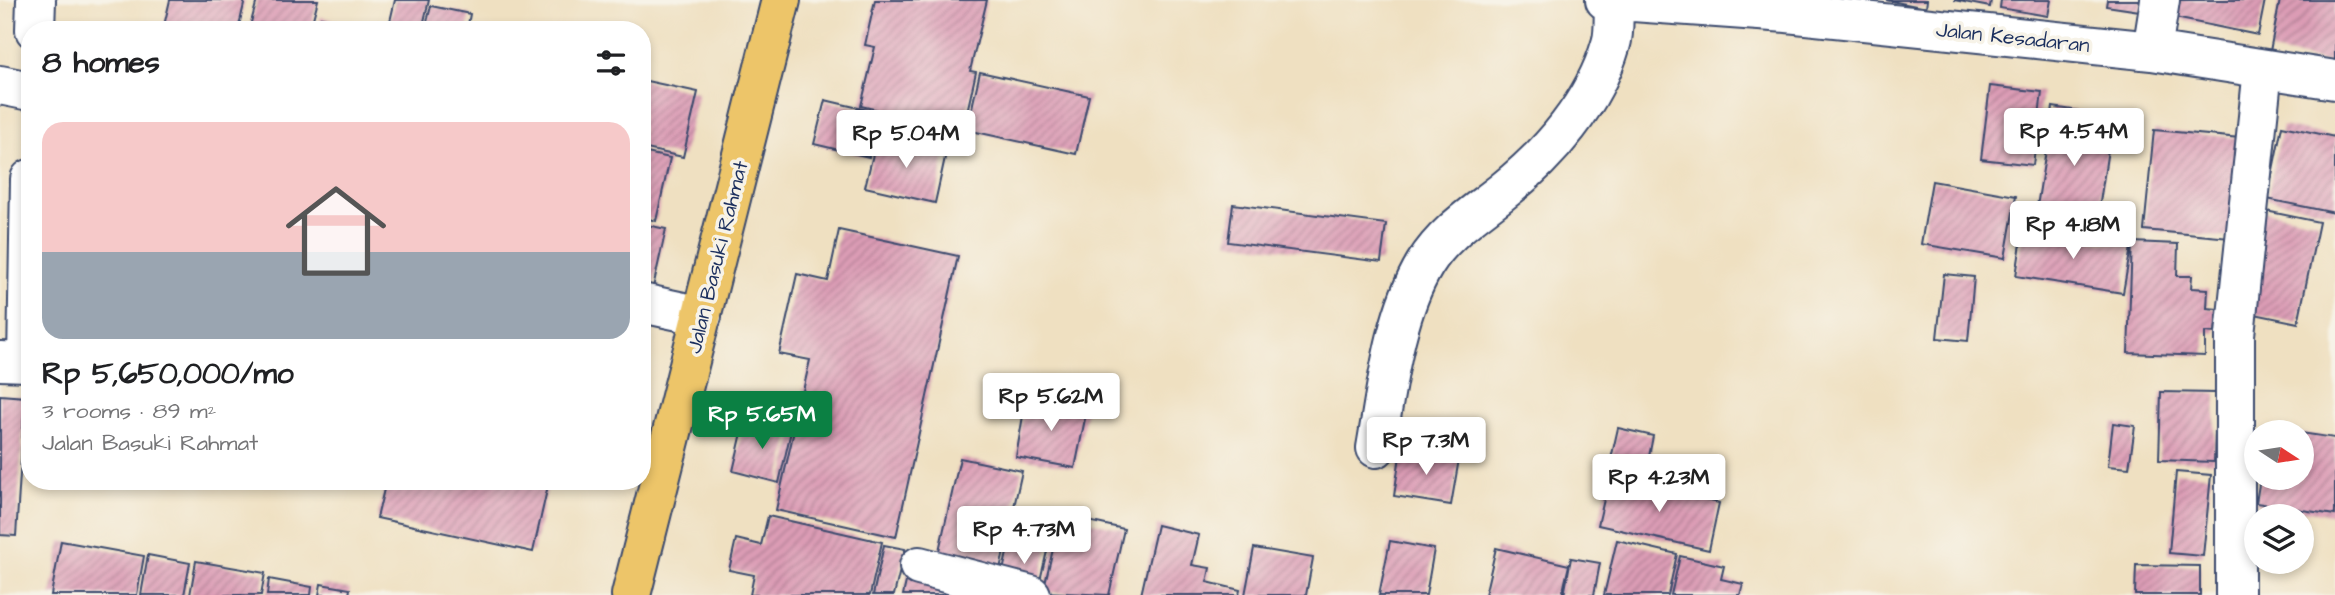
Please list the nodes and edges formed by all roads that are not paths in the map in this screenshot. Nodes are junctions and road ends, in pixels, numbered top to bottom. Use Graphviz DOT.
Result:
graph roads {
  1 [pos="36,0"];
  2 [pos="2160,0"];
  3 [pos="778,1"];
  4 [pos="1609,1"];
  5 [pos="35,21"];
  6 [pos="2152,51"];
  7 [pos="2263,69"];
  8 [pos="2335,80"];
  9 [pos="0,85"];
  10 [pos="21,89"];
  11 [pos="651,305"];
  12 [pos="702,316"];
  13 [pos="0,361"];
  14 [pos="21,362"];
  15 [pos="1376,448"];
  16 [pos="919,566"];
  17 [pos="631,595"];
  18 [pos="1031,595"];
  19 [pos="2235,595"];
  1 -- 5 [label="street"];
  2 -- 6 [label="street"];
  3 -- 12 [label="highway, Jalan Basuki Rahmat"];
  4 -- 6 [label="street, Jalan Kesadaran"];
  4 -- 15 [label="street"];
  6 -- 7 [label="street, Jalan Kesadaran"];
  7 -- 8 [label="street, Jalan Kesadaran"];
  7 -- 19 [label="street"];
  9 -- 10 [label="street"];
  11 -- 12 [label="street"];
  12 -- 17 [label="highway, Jalan Basuki Rahmat"];
  13 -- 14 [label="street"];
  16 -- 18 [label="street"];
}
